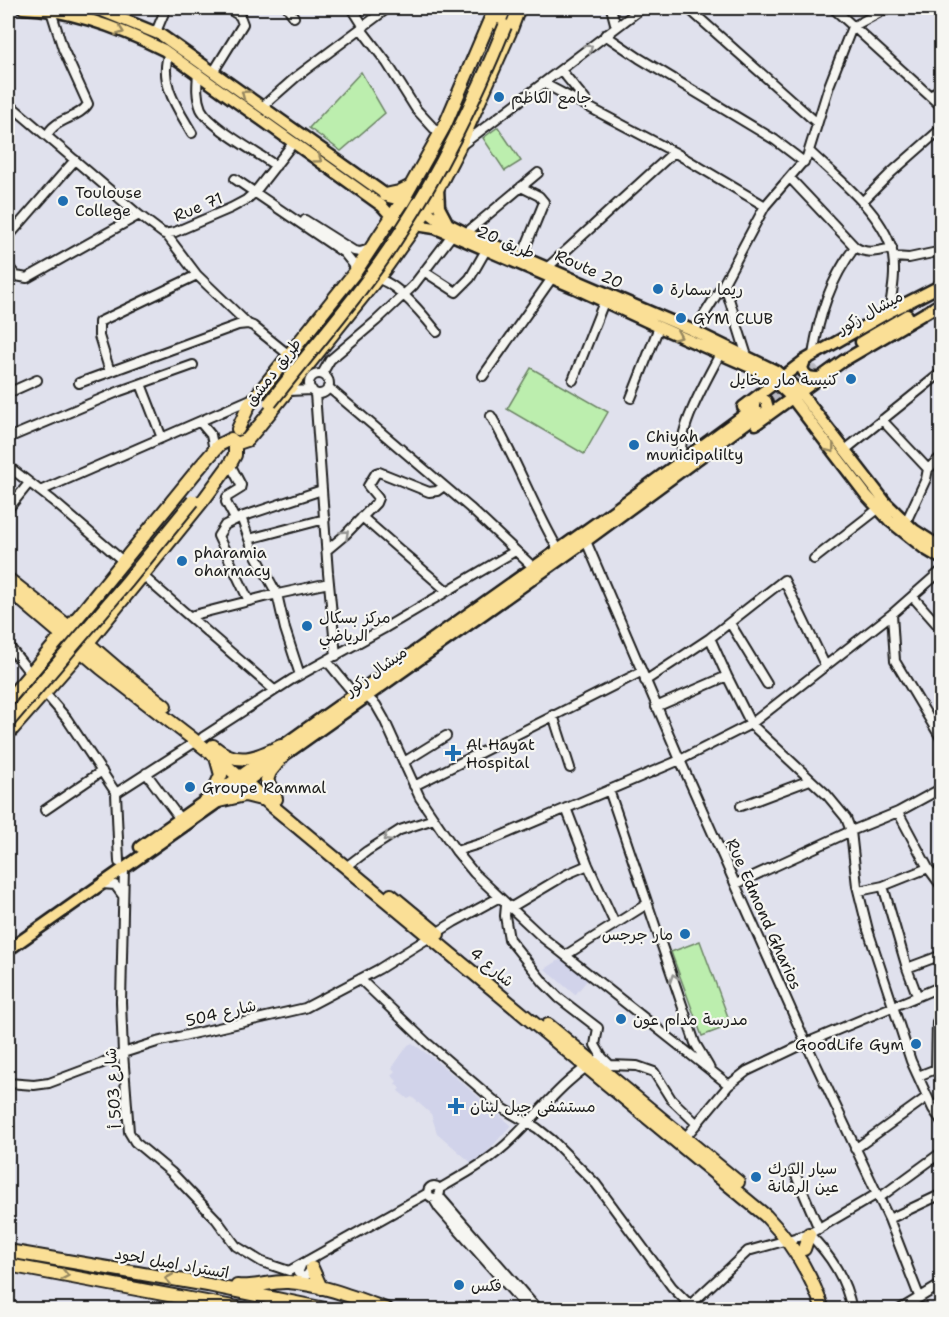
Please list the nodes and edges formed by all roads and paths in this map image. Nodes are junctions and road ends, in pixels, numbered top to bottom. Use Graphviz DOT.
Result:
graph roads {
  1 [pos="22,8"];
  2 [pos="98,8"];
  3 [pos="227,8"];
  4 [pos="288,8"];
  5 [pos="352,8"];
  6 [pos="388,8"];
  7 [pos="505,8"];
  8 [pos="513,8"];
  9 [pos="519,8"];
  10 [pos="611,8"];
  11 [pos="642,8"];
  12 [pos="688,8"];
  13 [pos="832,8"];
  14 [pos="888,8"];
  15 [pos="163,9"];
  16 [pos="51,11"];
  17 [pos="294,16"];
  18 [pos="496,16"];
  19 [pos="99,24"];
  20 [pos="616,27"];
  21 [pos="852,27"];
  22 [pos="362,28"];
  23 [pos="156,32"];
  24 [pos="605,35"];
  25 [pos="170,53"];
  26 [pos="561,70"];
  27 [pos="214,71"];
  28 [pos="198,73"];
  29 [pos="543,83"];
  30 [pos="942,86"];
  31 [pos="931,97"];
  32 [pos="8,103"];
  33 [pos="591,106"];
  34 [pos="262,107"];
  35 [pos="942,107"];
  36 [pos="817,123"];
  37 [pos="942,128"];
  38 [pos="192,133"];
  39 [pos="440,135"];
  40 [pos="47,136"];
  41 [pos="294,142"];
  42 [pos="459,147"];
  43 [pos="674,152"];
  44 [pos="810,152"];
  45 [pos="75,160"];
  46 [pos="804,162"];
  47 [pos="276,165"];
  48 [pos="538,173"];
  49 [pos="790,178"];
  50 [pos="235,179"];
  51 [pos="412,186"];
  52 [pos="438,188"];
  53 [pos="520,188"];
  54 [pos="255,192"];
  55 [pos="385,195"];
  56 [pos="403,200"];
  57 [pos="269,201"];
  58 [pos="862,202"];
  59 [pos="765,206"];
  60 [pos="426,210"];
  61 [pos="139,215"];
  62 [pos="290,217"];
  63 [pos="392,217"];
  64 [pos="434,223"];
  65 [pos="313,225"];
  66 [pos="415,226"];
  67 [pos="450,229"];
  68 [pos="166,234"];
  69 [pos="466,234"];
  70 [pos="8,237"];
  71 [pos="340,246"];
  72 [pos="855,247"];
  73 [pos="373,248"];
  74 [pos="892,248"];
  75 [pos="486,250"];
  76 [pos="942,250"];
  77 [pos="522,256"];
  78 [pos="894,257"];
  79 [pos="8,266"];
  80 [pos="356,271"];
  81 [pos="425,272"];
  82 [pos="550,273"];
  83 [pos="381,274"];
  84 [pos="197,275"];
  85 [pos="724,283"];
  86 [pos="942,285"];
  87 [pos="942,291"];
  88 [pos="403,296"];
  89 [pos="604,302"];
  90 [pos="939,302"];
  91 [pos="889,312"];
  92 [pos="942,321"];
  93 [pos="248,324"];
  94 [pos="658,327"];
  95 [pos="694,331"];
  96 [pos="437,332"];
  97 [pos="318,352"];
  98 [pos="720,354"];
  99 [pos="289,355"];
  100 [pos="747,356"];
  101 [pos="193,365"];
  102 [pos="811,367"];
  103 [pos="110,372"];
  104 [pos="942,372"];
  105 [pos="320,374"];
  106 [pos="772,374"];
  107 [pos="483,376"];
  108 [pos="37,380"];
  109 [pos="573,380"];
  110 [pos="79,383"];
  111 [pos="141,384"];
  112 [pos="328,387"];
  113 [pos="314,391"];
  114 [pos="287,392"];
  115 [pos="8,393"];
  116 [pos="631,398"];
  117 [pos="263,399"];
  118 [pos="800,401"];
  119 [pos="757,407"];
  120 [pos="491,416"];
  121 [pos="882,420"];
  122 [pos="200,422"];
  123 [pos="8,438"];
  124 [pos="162,438"];
  125 [pos="235,439"];
  126 [pos="214,450"];
  127 [pos="845,450"];
  128 [pos="681,453"];
  129 [pos="942,456"];
  130 [pos="230,464"];
  131 [pos="8,466"];
  132 [pos="928,469"];
  133 [pos="29,483"];
  134 [pos="444,486"];
  135 [pos="322,490"];
  136 [pos="40,491"];
  137 [pos="190,497"];
  138 [pos="8,509"];
  139 [pos="878,509"];
  140 [pos="362,517"];
  141 [pos="238,518"];
  142 [pos="325,519"];
  143 [pos="906,522"];
  144 [pos="584,538"];
  145 [pos="249,539"];
  146 [pos="942,548"];
  147 [pos="558,549"];
  148 [pos="327,550"];
  149 [pos="515,551"];
  150 [pos="814,559"];
  151 [pos="942,559"];
  152 [pos="123,561"];
  153 [pos="532,567"];
  154 [pos="942,570"];
  155 [pos="143,576"];
  156 [pos="8,579"];
  157 [pos="329,583"];
  158 [pos="8,589"];
  159 [pos="447,591"];
  160 [pos="276,594"];
  161 [pos="913,597"];
  162 [pos="249,601"];
  163 [pos="86,607"];
  164 [pos="892,614"];
  165 [pos="47,616"];
  166 [pos="190,616"];
  167 [pos="106,621"];
  168 [pos="730,623"];
  169 [pos="942,630"];
  170 [pos="66,631"];
  171 [pos="710,638"];
  172 [pos="8,645"];
  173 [pos="53,647"];
  174 [pos="84,647"];
  175 [pos="336,656"];
  176 [pos="327,661"];
  177 [pos="39,663"];
  178 [pos="825,665"];
  179 [pos="66,667"];
  180 [pos="107,668"];
  181 [pos="641,672"];
  182 [pos="30,673"];
  183 [pos="300,675"];
  184 [pos="727,676"];
  185 [pos="56,679"];
  186 [pos="645,681"];
  187 [pos="767,684"];
  188 [pos="274,690"];
  189 [pos="44,692"];
  190 [pos="354,694"];
  191 [pos="366,696"];
  192 [pos="8,700"];
  193 [pos="656,707"];
  194 [pos="8,710"];
  195 [pos="553,715"];
  196 [pos="8,722"];
  197 [pos="751,724"];
  198 [pos="8,734"];
  199 [pos="446,736"];
  200 [pos="200,739"];
  201 [pos="942,740"];
  202 [pos="281,752"];
  203 [pos="218,754"];
  204 [pos="680,760"];
  205 [pos="404,762"];
  206 [pos="570,768"];
  207 [pos="102,771"];
  208 [pos="146,773"];
  209 [pos="245,777"];
  210 [pos="810,780"];
  211 [pos="414,786"];
  212 [pos="942,788"];
  213 [pos="609,790"];
  214 [pos="116,793"];
  215 [pos="215,798"];
  216 [pos="273,802"];
  217 [pos="741,806"];
  218 [pos="566,808"];
  219 [pos="45,810"];
  220 [pos="898,812"];
  221 [pos="180,819"];
  222 [pos="434,819"];
  223 [pos="851,831"];
  224 [pos="456,851"];
  225 [pos="122,864"];
  226 [pos="349,864"];
  227 [pos="588,865"];
  228 [pos="927,868"];
  229 [pos="736,884"];
  230 [pos="98,885"];
  231 [pos="883,886"];
  232 [pos="942,887"];
  233 [pos="859,891"];
  234 [pos="123,897"];
  235 [pos="498,898"];
  236 [pos="647,904"];
  237 [pos="508,907"];
  238 [pos="615,924"];
  239 [pos="433,935"];
  240 [pos="8,942"];
  241 [pos="8,950"];
  242 [pos="566,956"];
  243 [pos="942,956"];
  244 [pos="907,968"];
  245 [pos="360,979"];
  246 [pos="942,986"];
  247 [pos="917,995"];
  248 [pos="893,1006"];
  249 [pos="937,1022"];
  250 [pos="806,1042"];
  251 [pos="695,1043"];
  252 [pos="687,1052"];
  253 [pos="123,1053"];
  254 [pos="593,1062"];
  255 [pos="711,1071"];
  256 [pos="918,1076"];
  257 [pos="8,1083"];
  258 [pos="729,1085"];
  259 [pos="927,1097"];
  260 [pos="526,1122"];
  261 [pos="942,1122"];
  262 [pos="697,1124"];
  263 [pos="682,1141"];
  264 [pos="855,1149"];
  265 [pos="942,1152"];
  266 [pos="794,1171"];
  267 [pos="942,1194"];
  268 [pos="434,1195"];
  269 [pos="878,1196"];
  270 [pos="889,1218"];
  271 [pos="814,1231"];
  272 [pos="792,1239"];
  273 [pos="804,1249"];
  274 [pos="8,1251"];
  275 [pos="8,1265"];
  276 [pos="306,1267"];
  277 [pos="289,1271"];
  278 [pos="272,1282"];
  279 [pos="942,1284"];
  280 [pos="208,1286"];
  281 [pos="321,1288"];
  282 [pos="920,1296"];
  283 [pos="692,1307"];
  284 [pos="249,1310"];
  285 [pos="330,1310"];
  286 [pos="387,1310"];
  287 [pos="529,1310"];
  288 [pos="538,1310"];
  289 [pos="824,1310"];
  290 [pos="832,1310"];
  291 [pos="852,1310"];
  292 [pos="899,1310"];
  1 -- 16 [label="main road, طريق 20"];
  2 -- 19 [label="street"];
  2 -- 23 [label="main road"];
  3 -- 27 [label="street"];
  4 -- 17 [label="street"];
  5 -- 22 [label="street"];
  6 -- 22 [label="street"];
  7 -- 18 [label="highway, طريق دمشق"];
  8 -- 18 [label="highway, طريق دمشق"];
  9 -- 42 [label="highway"];
  10 -- 20 [label="street"];
  11 -- 20 [label="street"];
  12 -- 36 [label="street"];
  13 -- 21 [label="street"];
  14 -- 21 [label="street"];
  15 -- 23 [label="street"];
  16 -- 19 [label="main road, طريق 20"];
  16 -- 40 [label="street"];
  18 -- 39 [label="highway"];
  18 -- 117 [label="highway, طريق دمشق, bridge"];
  19 -- 25 [label="main road, طريق 20, one-way"];
  20 -- 24 [label="street"];
  21 -- 31 [label="street"];
  21 -- 36 [label="street"];
  22 -- 34 [label="street"];
  22 -- 39 [label="street"];
  23 -- 27 [label="main road"];
  26 -- 24 [label="street, one-way"];
  24 -- 46 [label="street"];
  25 -- 28 [label="main road, طريق 20"];
  25 -- 38 [label="street"];
  26 -- 29 [label="street"];
  26 -- 33 [label="street"];
  34 -- 27 [label="main road, one-way"];
  28 -- 41 [label="main road, طريق 20"];
  28 -- 47 [label="street"];
  29 -- 33 [label="street"];
  29 -- 42 [label="street"];
  30 -- 31 [label="street"];
  31 -- 35 [label="street"];
  32 -- 40 [label="street, Rue 71"];
  33 -- 43 [label="street"];
  34 -- 55 [label="main road"];
  36 -- 44 [label="street"];
  37 -- 58 [label="street"];
  39 -- 51 [label="highway"];
  40 -- 45 [label="street, Rue 71"];
  41 -- 47 [label="street, Rue 71"];
  41 -- 63 [label="main road, طريق 20, one-way"];
  42 -- 52 [label="highway"];
  43 -- 59 [label="street"];
  43 -- 82 [label="street"];
  44 -- 46 [label="street"];
  44 -- 58 [label="street"];
  45 -- 61 [label="street, Rue 71"];
  45 -- 70 [label="street"];
  46 -- 49 [label="street"];
  47 -- 54 [label="street, Rue 71"];
  48 -- 53 [label="street"];
  49 -- 59 [label="street"];
  49 -- 72 [label="street"];
  50 -- 54 [label="street"];
  51 -- 55 [label="highway"];
  51 -- 56 [label="highway"];
  52 -- 60 [label="highway"];
  52 -- 67 [label="main road"];
  53 -- 69 [label="street"];
  53 -- 77 [label="street"];
  54 -- 57 [label="street"];
  54 -- 68 [label="street, Rue 71"];
  55 -- 56 [label="main road"];
  56 -- 60 [label="main road"];
  56 -- 63 [label="highway"];
  57 -- 62 [label="street"];
  57 -- 65 [label="street"];
  58 -- 74 [label="street"];
  59 -- 85 [label="street"];
  60 -- 64 [label="main road"];
  60 -- 66 [label="highway"];
  61 -- 68 [label="street, Rue 71"];
  61 -- 79 [label="street"];
  62 -- 65 [label="street"];
  62 -- 71 [label="street"];
  63 -- 66 [label="main road, طريق 20"];
  63 -- 73 [label="highway"];
  64 -- 66 [label="main road, طريق 20"];
  64 -- 67 [label="main road, طريق 20"];
  65 -- 71 [label="street"];
  66 -- 83 [label="highway"];
  67 -- 69 [label="main road, Route 20"];
  67 -- 75 [label="main road, طريق 20"];
  67 -- 81 [label="street"];
  68 -- 84 [label="street"];
  69 -- 77 [label="main road, Route 20"];
  71 -- 73 [label="street"];
  71 -- 80 [label="street"];
  72 -- 74 [label="street"];
  72 -- 102 [label="street"];
  73 -- 80 [label="highway"];
  74 -- 78 [label="street"];
  75 -- 81 [label="street"];
  75 -- 82 [label="main road, طريق 20"];
  76 -- 78 [label="street"];
  77 -- 82 [label="main road, Route 20"];
  78 -- 91 [label="street"];
  80 -- 99 [label="highway"];
  81 -- 88 [label="street"];
  82 -- 89 [label="main road, طريق 20"];
  82 -- 95 [label="main road, Route 20"];
  82 -- 107 [label="street"];
  83 -- 88 [label="street"];
  83 -- 97 [label="highway"];
  84 -- 93 [label="street"];
  84 -- 103 [label="street"];
  85 -- 95 [label="street"];
  85 -- 100 [label="street"];
  86 -- 91 [label="main road"];
  87 -- 102 [label="main road, ميشال زكور"];
  88 -- 96 [label="street"];
  88 -- 105 [label="street"];
  89 -- 94 [label="main road, طريق 20"];
  89 -- 109 [label="street"];
  90 -- 92 [label="street"];
  90 -- 102 [label="main road"];
  91 -- 102 [label="main road"];
  93 -- 99 [label="street"];
  93 -- 103 [label="street"];
  94 -- 98 [label="main road, طريق 20, one-way"];
  94 -- 116 [label="street"];
  95 -- 100 [label="main road, Route 20"];
  97 -- 105 [label="street"];
  97 -- 114 [label="highway"];
  98 -- 106 [label="main road, طريق 20"];
  98 -- 128 [label="street"];
  99 -- 117 [label="highway"];
  100 -- 106 [label="main road, Route 20"];
  101 -- 111 [label="street"];
  102 -- 106 [label="main road"];
  102 -- 106 [label="main road"];
  102 -- 118 [label="main road"];
  103 -- 110 [label="street"];
  104 -- 121 [label="street"];
  105 -- 112 [label="street"];
  105 -- 113 [label="street"];
  106 -- 118 [label="main road, طريق 20"];
  106 -- 119 [label="main road"];
  106 -- 119 [label="main road"];
  108 -- 115 [label="street"];
  111 -- 123 [label="street"];
  111 -- 124 [label="street"];
  112 -- 113 [label="street"];
  112 -- 134 [label="street"];
  113 -- 114 [label="street"];
  113 -- 135 [label="street"];
  114 -- 125 [label="highway"];
  117 -- 122 [label="street"];
  117 -- 125 [label="highway, طريق دمشق"];
  118 -- 119 [label="main road"];
  118 -- 127 [label="main road"];
  118 -- 139 [label="main road, طريق 20, one-way"];
  119 -- 128 [label="main road"];
  119 -- 144 [label="main road, ميشال زكور"];
  120 -- 147 [label="street"];
  121 -- 127 [label="street"];
  121 -- 132 [label="street"];
  122 -- 124 [label="street"];
  122 -- 126 [label="street"];
  124 -- 136 [label="street"];
  125 -- 126 [label="highway"];
  125 -- 130 [label="highway"];
  125 -- 137 [label="highway, طريق دمشق"];
  126 -- 152 [label="highway"];
  127 -- 143 [label="main road"];
  128 -- 144 [label="main road"];
  129 -- 132 [label="street"];
  130 -- 141 [label="street"];
  130 -- 155 [label="highway"];
  131 -- 133 [label="street"];
  132 -- 143 [label="street"];
  133 -- 136 [label="street"];
  133 -- 138 [label="street"];
  134 -- 140 [label="street"];
  134 -- 149 [label="street"];
  135 -- 141 [label="street"];
  135 -- 142 [label="street"];
  136 -- 152 [label="street"];
  137 -- 194 [label="highway, طريق دمشق"];
  137 -- 196 [label="highway, طريق دمشق, bridge"];
  139 -- 150 [label="street"];
  139 -- 151 [label="main road, طريق 20"];
  148 -- 140 [label="street, one-way"];
  140 -- 159 [label="street"];
  141 -- 145 [label="street"];
  141 -- 162 [label="street"];
  142 -- 145 [label="street"];
  142 -- 148 [label="street"];
  143 -- 146 [label="main road"];
  144 -- 147 [label="main road, ميشال زكور"];
  144 -- 181 [label="street, Rue Edmond Gharios"];
  144 -- 191 [label="main road, ميشال زكور"];
  145 -- 160 [label="street"];
  147 -- 153 [label="main road, ميشال زكور"];
  148 -- 157 [label="street"];
  149 -- 153 [label="street"];
  149 -- 159 [label="street"];
  152 -- 163 [label="highway"];
  153 -- 190 [label="main road, ميشال زكور"];
  154 -- 161 [label="street"];
  155 -- 166 [label="street"];
  155 -- 167 [label="highway"];
  156 -- 165 [label="highway"];
  157 -- 160 [label="street"];
  157 -- 175 [label="street"];
  158 -- 165 [label="highway"];
  159 -- 175 [label="street"];
  160 -- 162 [label="street"];
  160 -- 183 [label="street"];
  161 -- 164 [label="street"];
  161 -- 169 [label="street"];
  162 -- 166 [label="street"];
  163 -- 165 [label="highway"];
  163 -- 167 [label="highway"];
  163 -- 170 [label="highway"];
  164 -- 178 [label="street"];
  164 -- 201 [label="street"];
  165 -- 170 [label="highway"];
  165 -- 173 [label="highway"];
  166 -- 188 [label="street"];
  167 -- 174 [label="highway"];
  167 -- 180 [label="highway"];
  168 -- 171 [label="street"];
  168 -- 178 [label="street"];
  168 -- 187 [label="street"];
  170 -- 173 [label="highway"];
  170 -- 174 [label="highway"];
  171 -- 184 [label="street"];
  171 -- 186 [label="street"];
  172 -- 182 [label="street"];
  173 -- 177 [label="highway"];
  174 -- 179 [label="highway"];
  174 -- 180 [label="highway"];
  175 -- 176 [label="street"];
  176 -- 183 [label="street"];
  176 -- 190 [label="street"];
  177 -- 182 [label="highway"];
  177 -- 185 [label="highway"];
  178 -- 197 [label="street"];
  179 -- 180 [label="highway"];
  179 -- 185 [label="highway"];
  180 -- 200 [label="highway"];
  181 -- 186 [label="street, Rue Edmond Gharios"];
  181 -- 195 [label="street"];
  182 -- 192 [label="highway"];
  183 -- 188 [label="street"];
  184 -- 193 [label="street"];
  184 -- 197 [label="street"];
  185 -- 189 [label="highway"];
  186 -- 193 [label="street, Rue Edmond Gharios"];
  188 -- 200 [label="street"];
  189 -- 198 [label="highway"];
  189 -- 207 [label="street"];
  190 -- 202 [label="main road, ميشال زكور"];
  191 -- 202 [label="main road, ميشال زكور"];
  191 -- 205 [label="street"];
  193 -- 204 [label="street, Rue Edmond Gharios"];
  195 -- 206 [label="street"];
  195 -- 211 [label="street"];
  197 -- 204 [label="street"];
  197 -- 210 [label="street"];
  199 -- 205 [label="street"];
  200 -- 203 [label="highway, شارع 4"];
  200 -- 208 [label="street"];
  202 -- 203 [label="highway"];
  202 -- 209 [label="main road, ميشال زكور"];
  202 -- 216 [label="highway"];
  203 -- 209 [label="highway, شارع 4"];
  203 -- 215 [label="highway"];
  204 -- 213 [label="street"];
  204 -- 229 [label="street, Rue Edmond Gharios"];
  205 -- 211 [label="street"];
  207 -- 214 [label="street"];
  207 -- 219 [label="street"];
  208 -- 214 [label="street"];
  208 -- 221 [label="street"];
  209 -- 215 [label="main road, ميشال زكور"];
  209 -- 216 [label="highway, شارع 4"];
  210 -- 217 [label="street"];
  210 -- 223 [label="street"];
  211 -- 222 [label="street"];
  212 -- 220 [label="street"];
  213 -- 218 [label="street"];
  213 -- 236 [label="street"];
  214 -- 225 [label="street, شارع 503 أ"];
  215 -- 216 [label="highway"];
  215 -- 221 [label="main road, ميشال زكور"];
  215 -- 225 [label="main road, ميشال زكور"];
  216 -- 226 [label="highway, شارع 4"];
  218 -- 224 [label="street"];
  218 -- 227 [label="street"];
  220 -- 223 [label="street"];
  220 -- 228 [label="street"];
  221 -- 225 [label="main road, ميشال زكور"];
  222 -- 224 [label="street"];
  222 -- 226 [label="street, one-way"];
  223 -- 229 [label="street"];
  223 -- 233 [label="street"];
  224 -- 235 [label="street"];
  225 -- 230 [label="main road, ميشال زكور"];
  225 -- 234 [label="street, شارع 503 أ"];
  225 -- 240 [label="main road, ميشال زكور"];
  226 -- 239 [label="highway, شارع 4"];
  227 -- 237 [label="street"];
  227 -- 238 [label="street"];
  228 -- 231 [label="street"];
  228 -- 232 [label="street"];
  229 -- 250 [label="street, Rue Edmond Gharios"];
  230 -- 234 [label="street"];
  230 -- 241 [label="main road, ميشال زكور"];
  231 -- 233 [label="street"];
  231 -- 244 [label="street"];
  233 -- 248 [label="street"];
  234 -- 253 [label="street, شارع 503 أ"];
  235 -- 237 [label="street"];
  235 -- 239 [label="street, شارع 504"];
  236 -- 238 [label="street"];
  251 -- 236 [label="street, one-way"];
  237 -- 242 [label="street"];
  237 -- 254 [label="street"];
  238 -- 242 [label="street"];
  239 -- 245 [label="street, شارع 504"];
  239 -- 254 [label="highway, شارع 4"];
  242 -- 252 [label="street"];
  243 -- 244 [label="street"];
  244 -- 247 [label="street"];
  245 -- 253 [label="street, شارع 504"];
  245 -- 260 [label="street"];
  246 -- 247 [label="street"];
  247 -- 248 [label="street"];
  248 -- 250 [label="street"];
  248 -- 256 [label="street"];
  249 -- 256 [label="street"];
  250 -- 258 [label="street"];
  250 -- 264 [label="street, Rue Edmond Gharios"];
  251 -- 252 [label="street"];
  251 -- 255 [label="street"];
  252 -- 255 [label="street"];
  253 -- 257 [label="street, شارع 504"];
  253 -- 277 [label="street, شارع 503 أ"];
  254 -- 260 [label="street"];
  254 -- 262 [label="street"];
  254 -- 263 [label="highway, شارع 4"];
  255 -- 258 [label="street"];
  256 -- 259 [label="street"];
  258 -- 262 [label="street"];
  259 -- 261 [label="street"];
  259 -- 264 [label="street"];
  260 -- 268 [label="street"];
  260 -- 283 [label="street"];
  262 -- 263 [label="street"];
  263 -- 272 [label="highway, شارع 4"];
  264 -- 269 [label="street, Rue Edmond Gharios"];
  265 -- 269 [label="street"];
  266 -- 271 [label="street"];
  267 -- 270 [label="street"];
  268 -- 276 [label="street"];
  268 -- 287 [label="street"];
  268 -- 288 [label="street"];
  269 -- 270 [label="street, Rue Edmond Gharios"];
  269 -- 271 [label="street"];
  270 -- 282 [label="street, Rue Edmond Gharios"];
  271 -- 272 [label="street"];
  271 -- 273 [label="highway"];
  271 -- 291 [label="street"];
  272 -- 273 [label="highway, شارع 4"];
  272 -- 283 [label="street"];
  272 -- 289 [label="highway, شارع 4"];
  273 -- 290 [label="highway, شارع 4"];
  280 -- 274 [label="highway, اتستراد اميل لحود, one-way"];
  275 -- 284 [label="highway, اتستراد اميل لحود, one-way"];
  276 -- 277 [label="street"];
  276 -- 281 [label="highway"];
  277 -- 278 [label="highway"];
  278 -- 280 [label="highway"];
  278 -- 281 [label="highway"];
  279 -- 282 [label="street"];
  280 -- 285 [label="highway, اتستراد اميل لحود"];
  281 -- 286 [label="highway"];
  282 -- 292 [label="street"];
}
